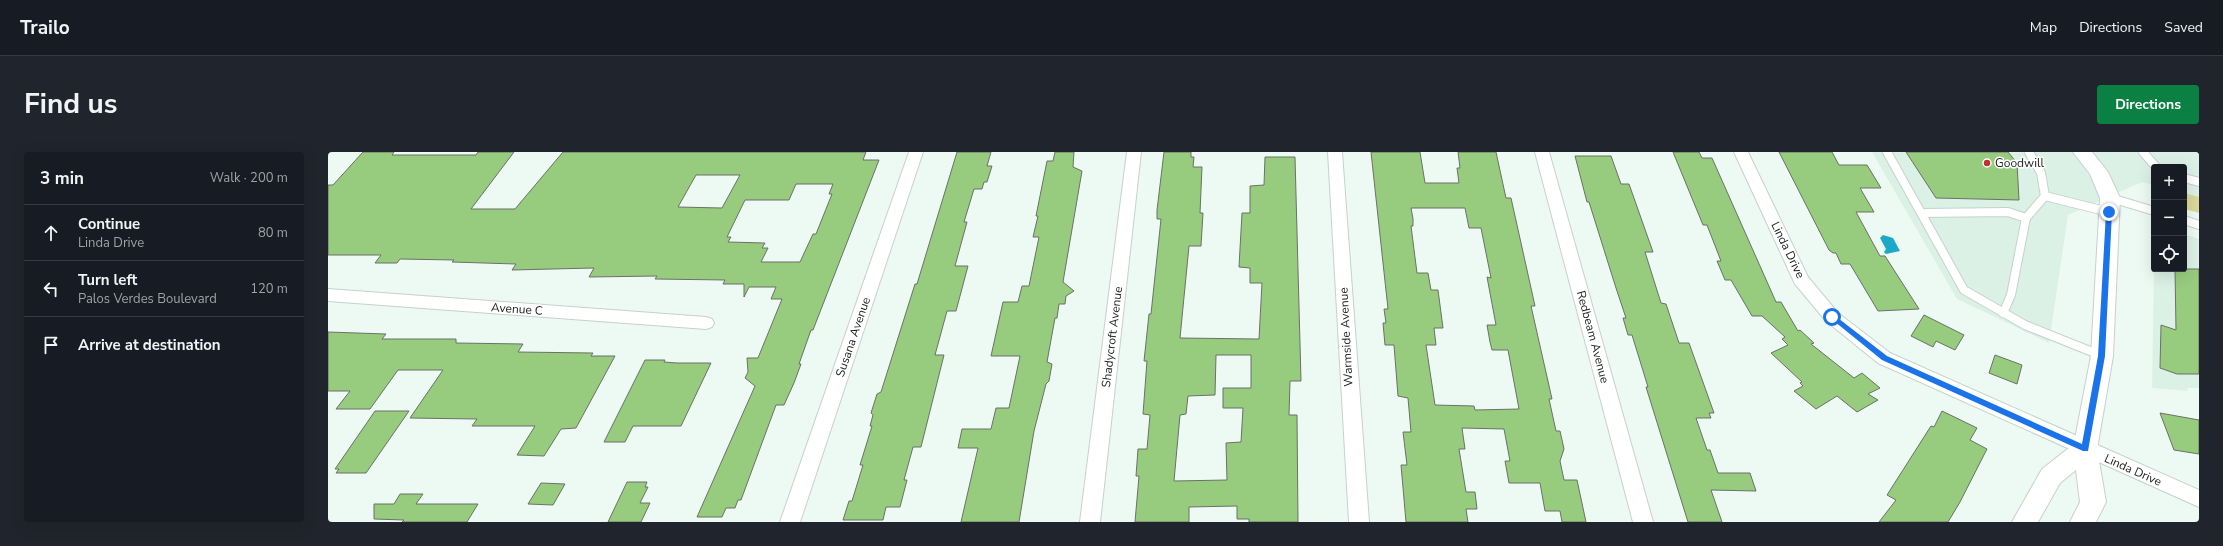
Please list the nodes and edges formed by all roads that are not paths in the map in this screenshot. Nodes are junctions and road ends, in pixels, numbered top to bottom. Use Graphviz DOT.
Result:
graph roads {
  1 [pos="916,152"];
  2 [pos="1134,152"];
  3 [pos="1335,152"];
  4 [pos="1542,152"];
  5 [pos="1742,152"];
  6 [pos="1887,152"];
  7 [pos="2029,152"];
  8 [pos="2082,152"];
  9 [pos="2143,152"];
  10 [pos="2153,164"];
  11 [pos="2187,179"];
  12 [pos="2199,182"];
  13 [pos="2045,196"];
  14 [pos="2110,205"];
  15 [pos="2151,211"];
  16 [pos="1922,213"];
  17 [pos="2026,218"];
  18 [pos="2187,221"];
  19 [pos="2199,225"];
  20 [pos="328,295"];
  21 [pos="2003,313"];
  22 [pos="706,323"];
  23 [pos="2102,356"];
  24 [pos="2085,448"];
  25 [pos="2199,499"];
  26 [pos="790,522"];
  27 [pos="1090,522"];
  28 [pos="1359,522"];
  29 [pos="1643,522"];
  30 [pos="2025,522"];
  31 [pos="2083,522"];
  1 -- 26 [label="street, Susana Avenue"];
  2 -- 27 [label="street, Shadycroft Avenue"];
  3 -- 28 [label="street, Warmside Avenue"];
  4 -- 29 [label="street, Redbeam Avenue"];
  5 -- 24 [label="street, Linda Drive"];
  6 -- 16 [label="lane"];
  7 -- 13 [label="lane"];
  8 -- 14 [label="main road"];
  9 -- 10 [label="lane"];
  11 -- 12 [label="lane"];
  13 -- 14 [label="lane"];
  13 -- 17 [label="lane"];
  14 -- 15 [label="lane"];
  14 -- 23 [label="main road"];
  16 -- 17 [label="lane"];
  16 -- 21 [label="lane"];
  17 -- 21 [label="lane"];
  18 -- 19 [label="lane"];
  20 -- 22 [label="street, Avenue C"];
  21 -- 23 [label="lane"];
  23 -- 24 [label="main road"];
  24 -- 25 [label="street, Linda Drive"];
  24 -- 30 [label="main road"];
  24 -- 31 [label="main road"];
}
